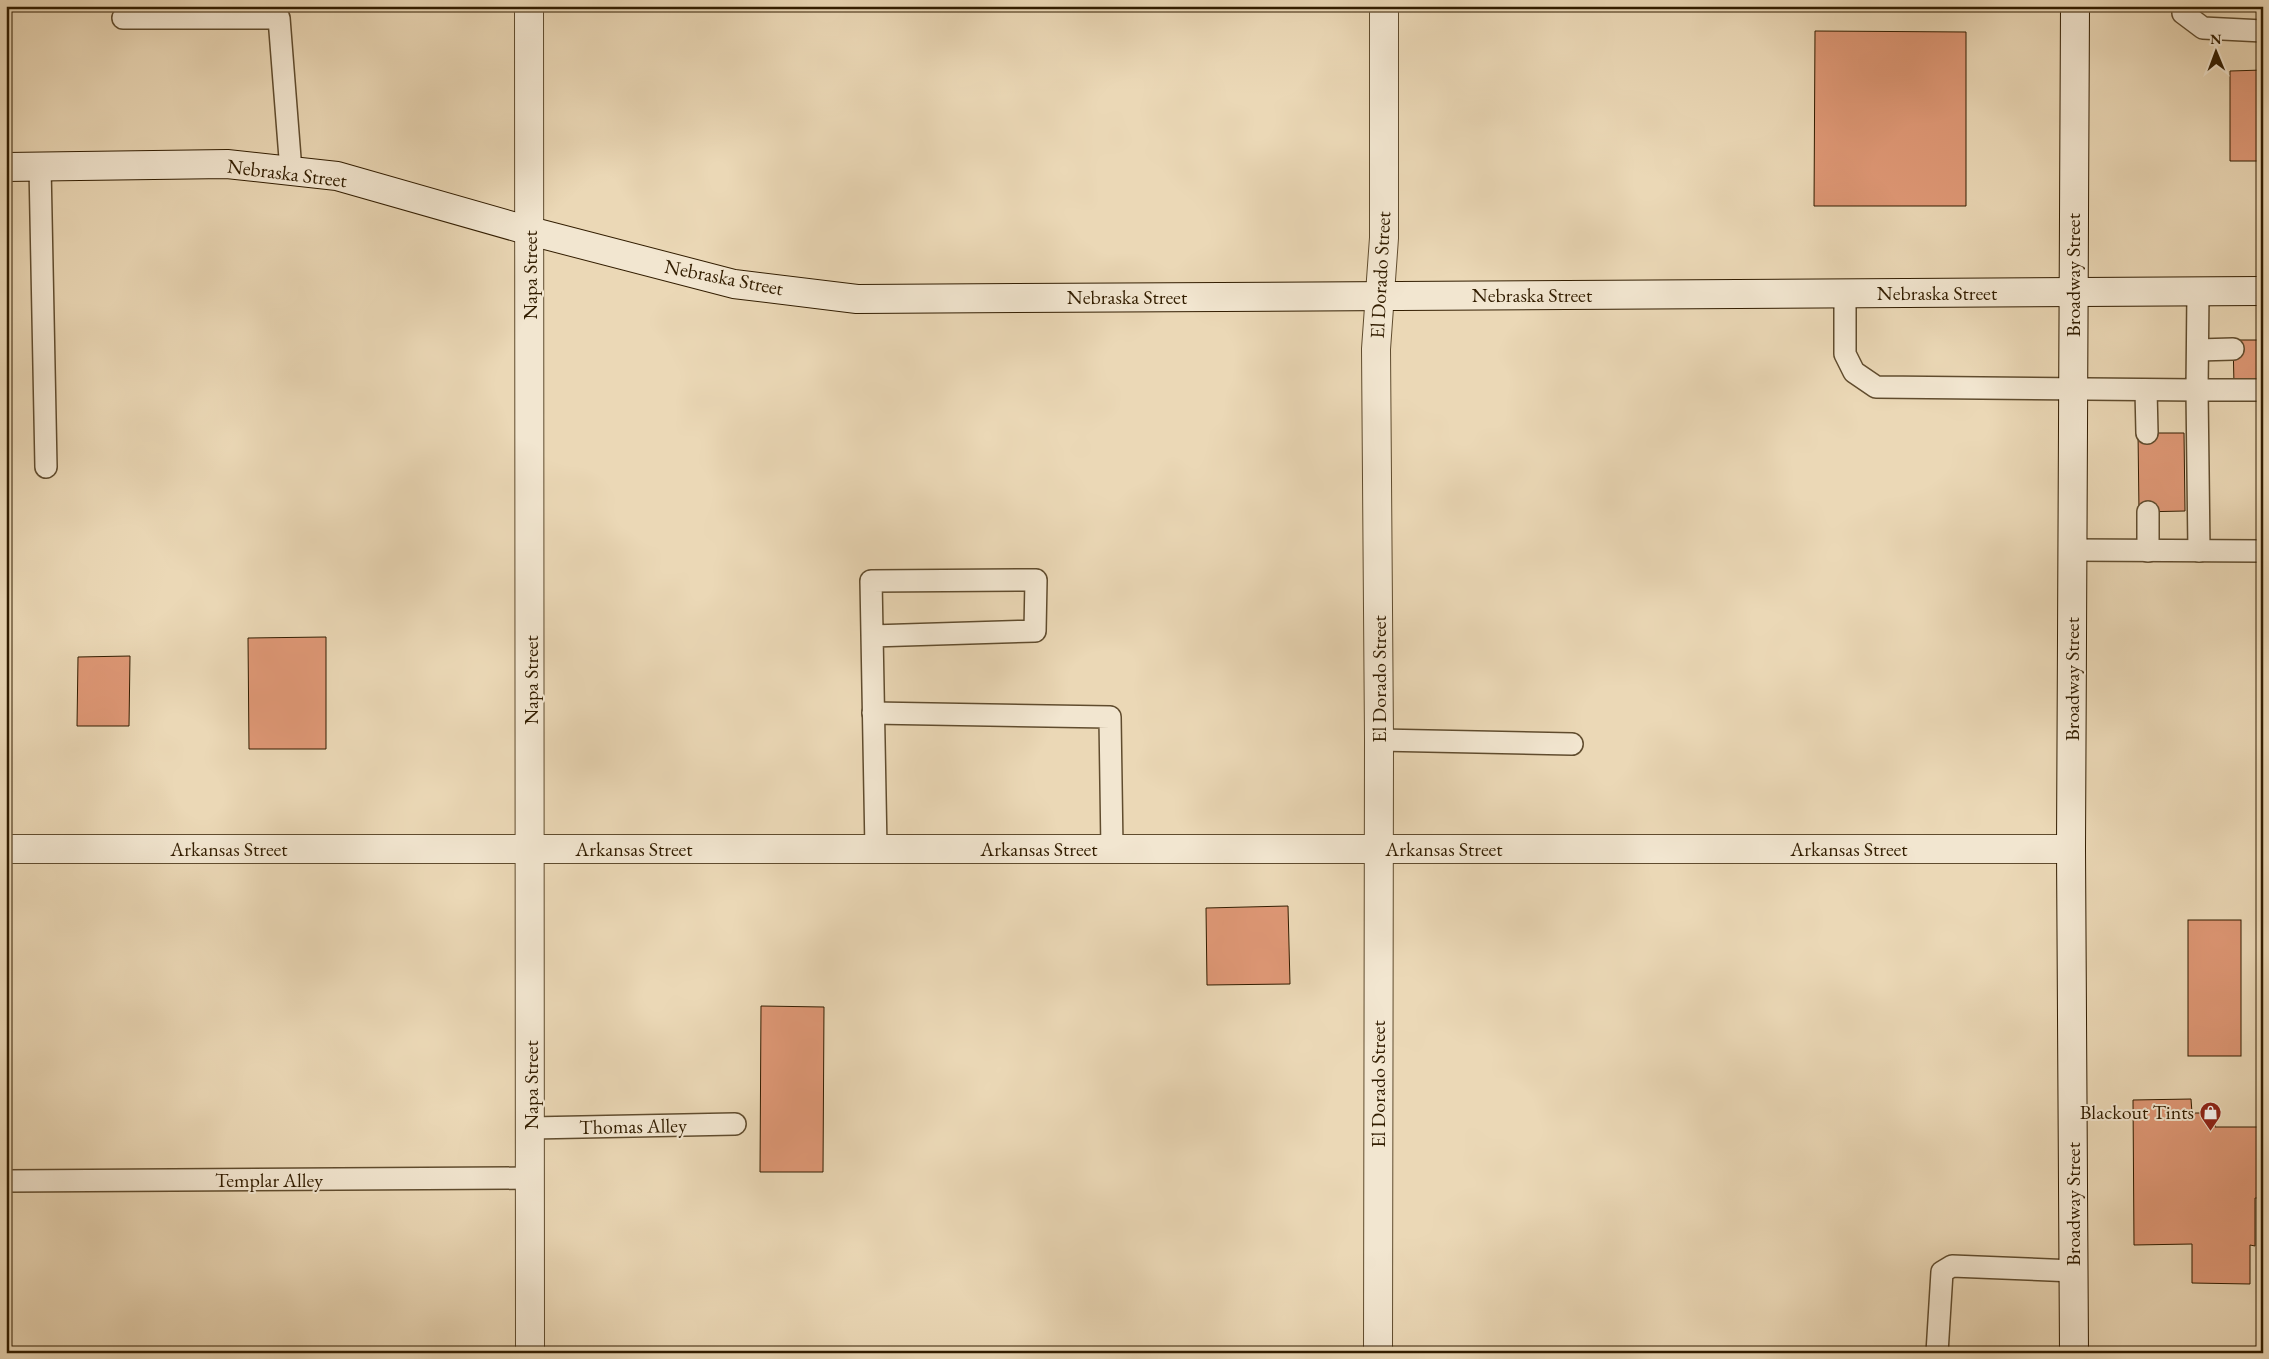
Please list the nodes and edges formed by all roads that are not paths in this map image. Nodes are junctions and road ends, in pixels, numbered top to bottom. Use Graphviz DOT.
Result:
graph roads {
  1 [pos="529,6"];
  2 [pos="1384,6"];
  3 [pos="2075,6"];
  4 [pos="2183,6"];
  5 [pos="123,18"];
  6 [pos="2263,30"];
  7 [pos="6,166"];
  8 [pos="40,166"];
  9 [pos="292,171"];
  10 [pos="530,231"];
  11 [pos="2263,291"];
  12 [pos="2198,292"];
  13 [pos="2073,293"];
  14 [pos="1845,294"];
  15 [pos="1380,296"];
  16 [pos="2234,349"];
  17 [pos="2198,350"];
  18 [pos="2073,389"];
  19 [pos="2146,390"];
  20 [pos="2197,390"];
  21 [pos="2263,390"];
  22 [pos="2146,433"];
  23 [pos="46,467"];
  24 [pos="2148,512"];
  25 [pos="2072,550"];
  26 [pos="2148,550"];
  27 [pos="2199,551"];
  28 [pos="2263,551"];
  29 [pos="872,636"];
  30 [pos="873,713"];
  31 [pos="1380,740"];
  32 [pos="1572,744"];
  33 [pos="6,849"];
  34 [pos="531,849"];
  35 [pos="876,849"];
  36 [pos="1112,849"];
  37 [pos="1378,849"];
  38 [pos="2072,849"];
  39 [pos="735,1124"];
  40 [pos="531,1128"];
  41 [pos="531,1178"];
  42 [pos="6,1181"];
  43 [pos="2074,1271"];
  44 [pos="530,1353"];
  45 [pos="1378,1353"];
  46 [pos="1937,1353"];
  47 [pos="2074,1353"];
  1 -- 10 [label="street, Napa Street"];
  2 -- 15 [label="street, El Dorado Street"];
  3 -- 13 [label="street, Broadway Street"];
  4 -- 6 [label="lane"];
  5 -- 9 [label="lane"];
  7 -- 8 [label="street, Nebraska Street"];
  8 -- 9 [label="street, Nebraska Street"];
  8 -- 23 [label="lane"];
  9 -- 10 [label="street, Nebraska Street"];
  10 -- 15 [label="street, Nebraska Street"];
  10 -- 34 [label="street, Napa Street"];
  11 -- 12 [label="street, Nebraska Street"];
  12 -- 13 [label="street, Nebraska Street"];
  12 -- 17 [label="lane"];
  13 -- 14 [label="street, Nebraska Street"];
  13 -- 18 [label="street, Broadway Street"];
  14 -- 15 [label="street, Nebraska Street"];
  14 -- 18 [label="lane"];
  15 -- 31 [label="street, El Dorado Street"];
  16 -- 17 [label="lane"];
  17 -- 20 [label="lane"];
  18 -- 19 [label="lane"];
  18 -- 25 [label="street, Broadway Street"];
  19 -- 20 [label="lane"];
  19 -- 22 [label="lane"];
  20 -- 21 [label="lane"];
  20 -- 27 [label="lane"];
  24 -- 26 [label="lane"];
  25 -- 26 [label="lane"];
  25 -- 38 [label="street, Broadway Street"];
  26 -- 27 [label="lane"];
  27 -- 28 [label="lane"];
  29 -- 29 [label="lane"];
  29 -- 30 [label="lane"];
  30 -- 35 [label="lane"];
  30 -- 36 [label="lane"];
  31 -- 32 [label="lane"];
  31 -- 37 [label="street, El Dorado Street"];
  33 -- 34 [label="street, Arkansas Street"];
  34 -- 35 [label="street, Arkansas Street"];
  34 -- 40 [label="street, Napa Street"];
  35 -- 36 [label="street, Arkansas Street"];
  36 -- 37 [label="street, Arkansas Street"];
  37 -- 38 [label="street, Arkansas Street"];
  37 -- 45 [label="street, El Dorado Street"];
  38 -- 43 [label="street, Broadway Street"];
  39 -- 40 [label="lane, Thomas Alley"];
  40 -- 41 [label="street, Napa Street"];
  41 -- 42 [label="lane, Templar Alley"];
  41 -- 44 [label="street, Napa Street"];
  43 -- 46 [label="lane"];
  43 -- 47 [label="street, Broadway Street"];
}
